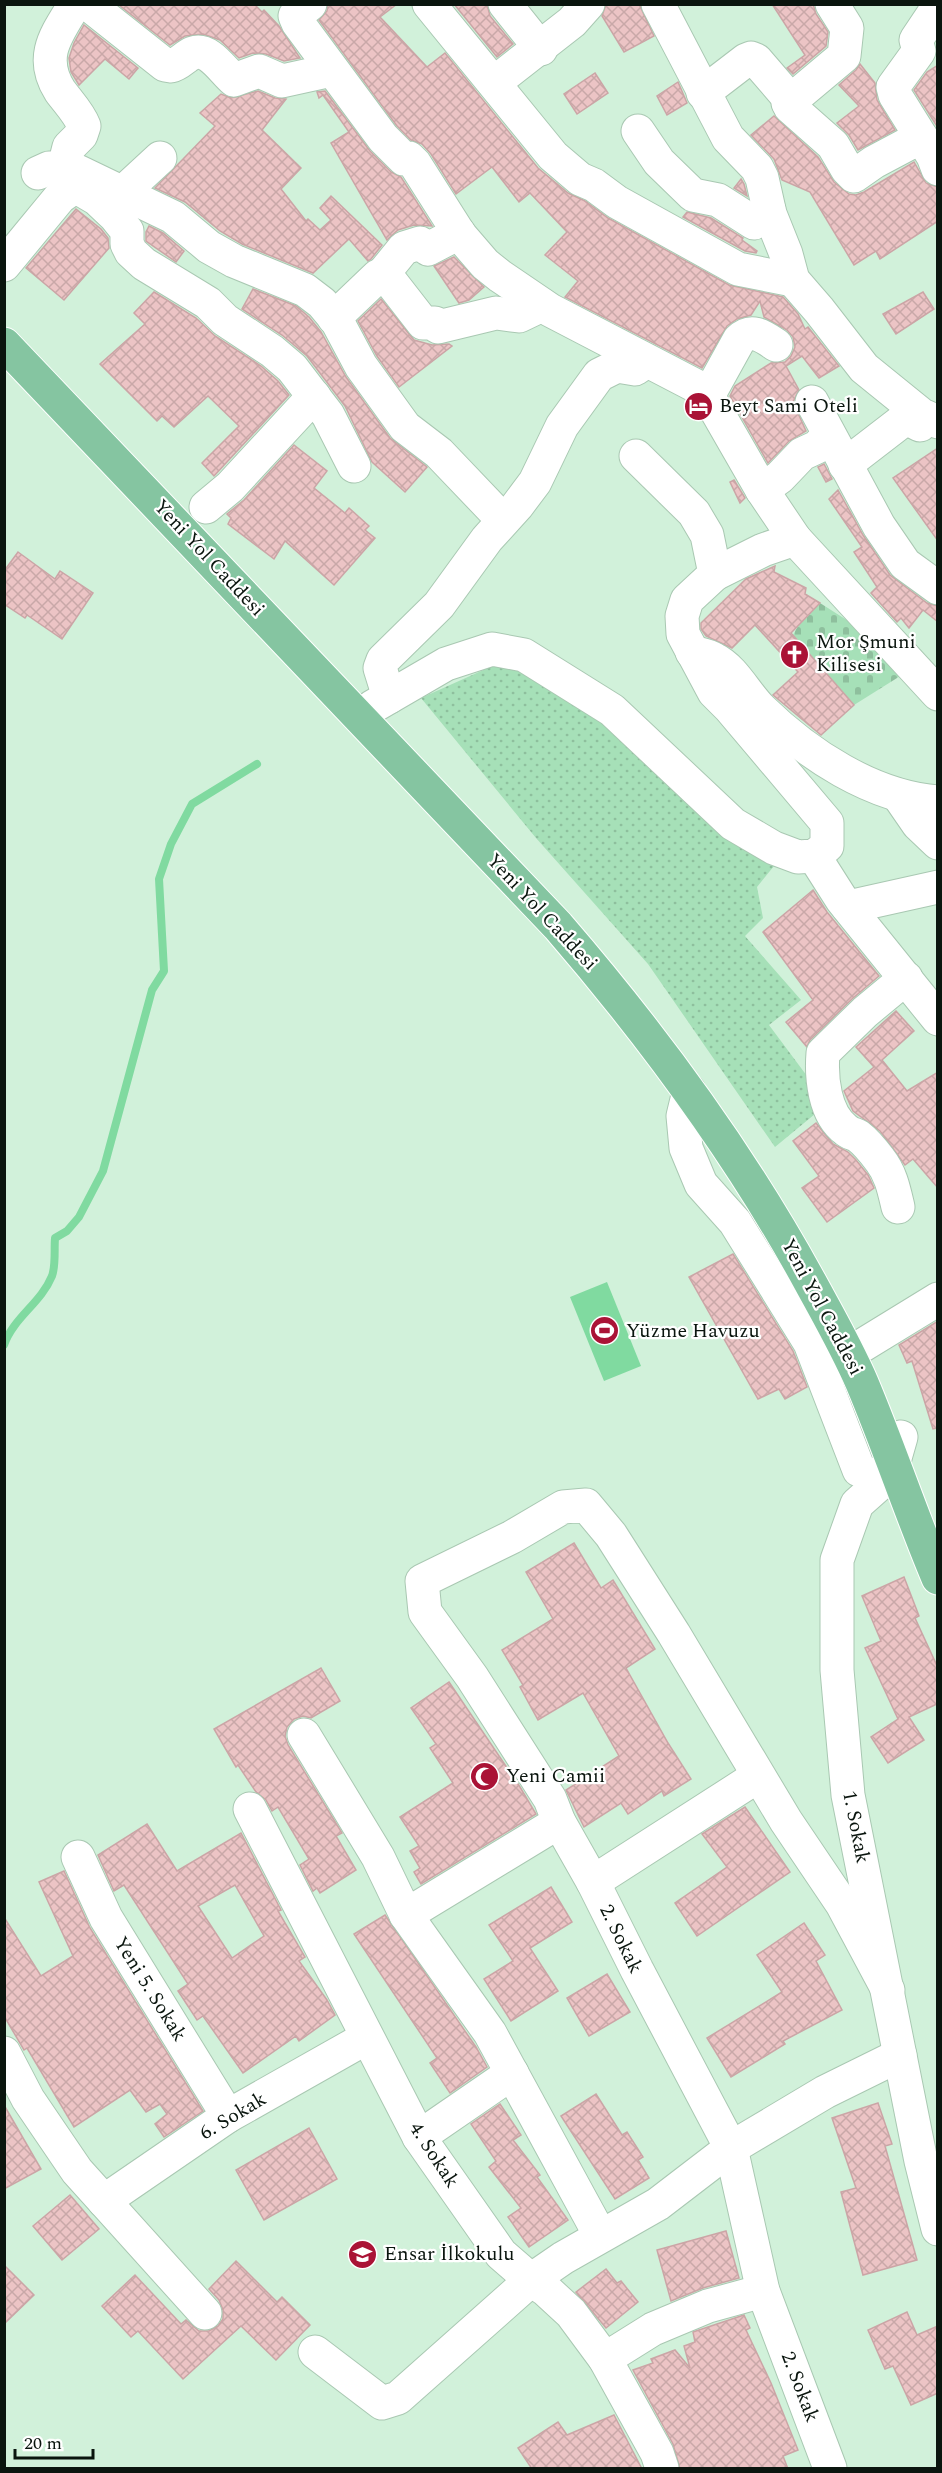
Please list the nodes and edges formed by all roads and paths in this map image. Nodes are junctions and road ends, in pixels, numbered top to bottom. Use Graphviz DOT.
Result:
graph roads {
  1 [pos="310,4"];
  2 [pos="429,4"];
  3 [pos="505,4"];
  4 [pos="588,4"];
  5 [pos="658,4"];
  6 [pos="831,4"];
  7 [pos="94,7"];
  8 [pos="938,7"];
  9 [pos="541,49"];
  10 [pos="332,70"];
  11 [pos="494,83"];
  12 [pos="703,93"];
  13 [pos="788,103"];
  14 [pos="638,131"];
  15 [pos="921,137"];
  16 [pos="160,158"];
  17 [pos="938,169"];
  18 [pos="45,172"];
  19 [pos="118,205"];
  20 [pos="769,210"];
  21 [pos="459,233"];
  22 [pos="4,265"];
  23 [pos="382,275"];
  24 [pos="793,280"];
  25 [pos="542,305"];
  26 [pos="4,318"];
  27 [pos="334,318"];
  28 [pos="4,344"];
  29 [pos="777,345"];
  30 [pos="646,361"];
  31 [pos="315,396"];
  32 [pos="708,396"];
  33 [pos="812,402"];
  34 [pos="932,419"];
  35 [pos="829,435"];
  36 [pos="636,456"];
  37 [pos="845,465"];
  38 [pos="354,466"];
  39 [pos="762,490"];
  40 [pos="206,507"];
  41 [pos="503,520"];
  42 [pos="795,539"];
  43 [pos="714,574"];
  44 [pos="938,588"];
  45 [pos="692,652"];
  46 [pos="934,683"];
  47 [pos="380,702"];
  48 [pos="898,795"];
  49 [pos="937,802"];
  50 [pos="938,843"];
  51 [pos="814,856"];
  52 [pos="938,887"];
  53 [pos="848,907"];
  54 [pos="906,978"];
  55 [pos="938,1019"];
  56 [pos="689,1091"];
  57 [pos="898,1207"];
  58 [pos="938,1299"];
  59 [pos="863,1345"];
  60 [pos="893,1461"];
  61 [pos="938,1528"];
  62 [pos="938,1578"];
  63 [pos="304,1735"];
  64 [pos="758,1776"];
  65 [pos="250,1809"];
  66 [pos="559,1822"];
  67 [pos="78,1857"];
  68 [pos="593,1882"];
  69 [pos="406,1915"];
  70 [pos="888,1990"];
  71 [pos="366,2038"];
  72 [pos="4,2053"];
  73 [pos="900,2055"];
  74 [pos="512,2073"];
  75 [pos="228,2116"];
  76 [pos="419,2137"];
  77 [pos="731,2148"];
  78 [pos="104,2201"];
  79 [pos="938,2229"];
  80 [pos="600,2235"];
  81 [pos="531,2280"];
  82 [pos="763,2291"];
  83 [pos="206,2313"];
  84 [pos="315,2352"];
  85 [pos="605,2360"];
  86 [pos="662,2469"];
  87 [pos="830,2469"];
  1 -- 10 [label="street"];
  2 -- 11 [label="street"];
  3 -- 9 [label="street"];
  4 -- 9 [label="street"];
  5 -- 12 [label="street"];
  6 -- 13 [label="street"];
  7 -- 10 [label="street"];
  7 -- 18 [label="street"];
  8 -- 15 [label="street"];
  9 -- 11 [label="street"];
  10 -- 21 [label="street"];
  11 -- 24 [label="street"];
  12 -- 13 [label="street"];
  12 -- 20 [label="street"];
  13 -- 15 [label="street"];
  14 -- 20 [label="street"];
  15 -- 17 [label="street"];
  16 -- 19 [label="street"];
  18 -- 19 [label="street"];
  18 -- 22 [label="street"];
  19 -- 27 [label="street"];
  19 -- 31 [label="street"];
  20 -- 24 [label="street"];
  21 -- 23 [label="street"];
  21 -- 25 [label="street"];
  23 -- 25 [label="street"];
  23 -- 27 [label="street"];
  24 -- 34 [label="street"];
  25 -- 30 [label="street"];
  26 -- 47 [label="main road, Yeni Yol Caddesi"];
  27 -- 41 [label="street"];
  28 -- 56 [label="main road, Yeni Yol Caddesi"];
  29 -- 32 [label="street"];
  30 -- 32 [label="street"];
  30 -- 41 [label="street"];
  31 -- 38 [label="street"];
  31 -- 40 [label="street"];
  32 -- 39 [label="street"];
  33 -- 35 [label="street"];
  34 -- 37 [label="street"];
  35 -- 37 [label="street"];
  35 -- 39 [label="street"];
  36 -- 43 [label="street"];
  37 -- 44 [label="street"];
  39 -- 42 [label="street"];
  41 -- 47 [label="street"];
  42 -- 43 [label="street"];
  42 -- 46 [label="street"];
  43 -- 45 [label="street"];
  45 -- 48 [label="street"];
  45 -- 51 [label="street"];
  47 -- 51 [label="street"];
  47 -- 59 [label="main road, Yeni Yol Caddesi"];
  48 -- 49 [label="street"];
  48 -- 50 [label="street"];
  51 -- 53 [label="street"];
  52 -- 53 [label="street"];
  53 -- 54 [label="street"];
  54 -- 55 [label="street"];
  54 -- 57 [label="street"];
  56 -- 60 [label="main road, Yeni Yol Caddesi"];
  56 -- 60 [label="street"];
  58 -- 59 [label="street"];
  59 -- 60 [label="main road, Yeni Yol Caddesi"];
  60 -- 61 [label="main road, Yeni Yol Caddesi"];
  60 -- 62 [label="main road, Yeni Yol Caddesi"];
  60 -- 70 [label="street, 1. Sokak"];
  63 -- 69 [label="street"];
  64 -- 66 [label="street, 2. Sokak"];
  64 -- 68 [label="street"];
  64 -- 70 [label="street"];
  65 -- 71 [label="street, 4. Sokak"];
  66 -- 68 [label="street, 2. Sokak"];
  66 -- 69 [label="street"];
  67 -- 75 [label="street, Yeni 5. Sokak"];
  68 -- 77 [label="street, 2. Sokak"];
  69 -- 74 [label="street"];
  70 -- 73 [label="street, 1. Sokak"];
  71 -- 75 [label="street, 6. Sokak"];
  71 -- 76 [label="street, 4. Sokak"];
  72 -- 78 [label="street"];
  73 -- 77 [label="street"];
  73 -- 79 [label="street, 1. Sokak"];
  74 -- 76 [label="street"];
  74 -- 80 [label="street"];
  75 -- 78 [label="street, 6. Sokak"];
  76 -- 81 [label="street, 4. Sokak"];
  77 -- 80 [label="street"];
  77 -- 82 [label="street, 2. Sokak"];
  78 -- 83 [label="street"];
  80 -- 81 [label="street"];
  81 -- 84 [label="street"];
  81 -- 85 [label="street, 4. Sokak"];
  82 -- 85 [label="street"];
  82 -- 87 [label="street, 2. Sokak"];
  85 -- 86 [label="street, 4. Sokak"];
}
